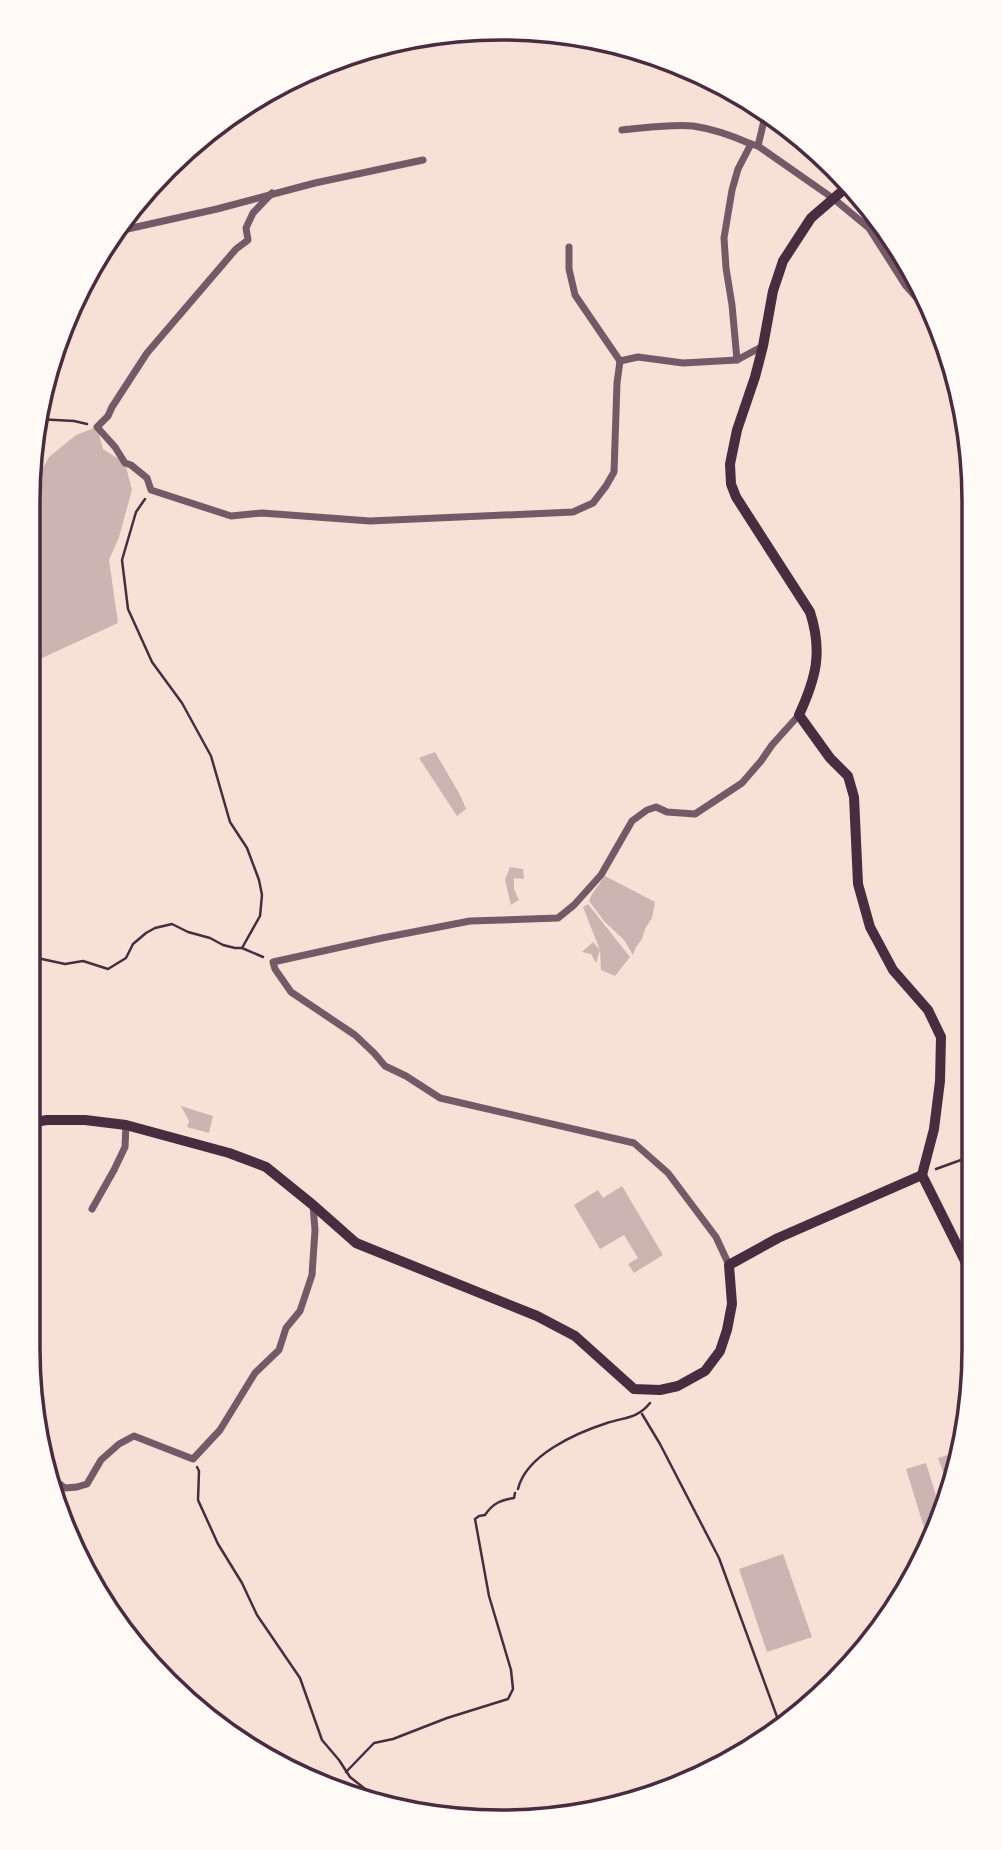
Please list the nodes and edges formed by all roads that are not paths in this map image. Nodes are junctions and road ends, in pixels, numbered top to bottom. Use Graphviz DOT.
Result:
graph roads {
  1 [pos="763,122"];
  2 [pos="622,130"];
  3 [pos="755,145"];
  4 [pos="423,160"];
  5 [pos="842,192"];
  6 [pos="272,193"];
  7 [pos="834,199"];
  8 [pos="130,228"];
  9 [pos="569,247"];
  10 [pos="911,292"];
  11 [pos="763,346"];
  12 [pos="737,360"];
  13 [pos="620,361"];
  14 [pos="799,715"];
  15 [pos="40,1121"];
  16 [pos="127,1125"];
  17 [pos="922,1175"];
  18 [pos="313,1205"];
  19 [pos="92,1209"];
  20 [pos="962,1255"];
  21 [pos="729,1265"];
  22 [pos="61,1485"];
  1 -- 3 [label="street"];
  2 -- 3 [label="street"];
  3 -- 7 [label="street"];
  3 -- 12 [label="street"];
  4 -- 6 [label="street"];
  5 -- 7 [label="main road"];
  6 -- 8 [label="street"];
  6 -- 13 [label="street"];
  7 -- 10 [label="street"];
  7 -- 11 [label="main road"];
  9 -- 13 [label="street"];
  11 -- 12 [label="street"];
  11 -- 14 [label="main road"];
  12 -- 13 [label="street"];
  14 -- 17 [label="main road"];
  14 -- 21 [label="street"];
  15 -- 16 [label="main road"];
  16 -- 18 [label="main road"];
  16 -- 19 [label="street"];
  17 -- 20 [label="main road"];
  17 -- 21 [label="main road"];
  18 -- 21 [label="main road"];
  18 -- 22 [label="street"];
}
